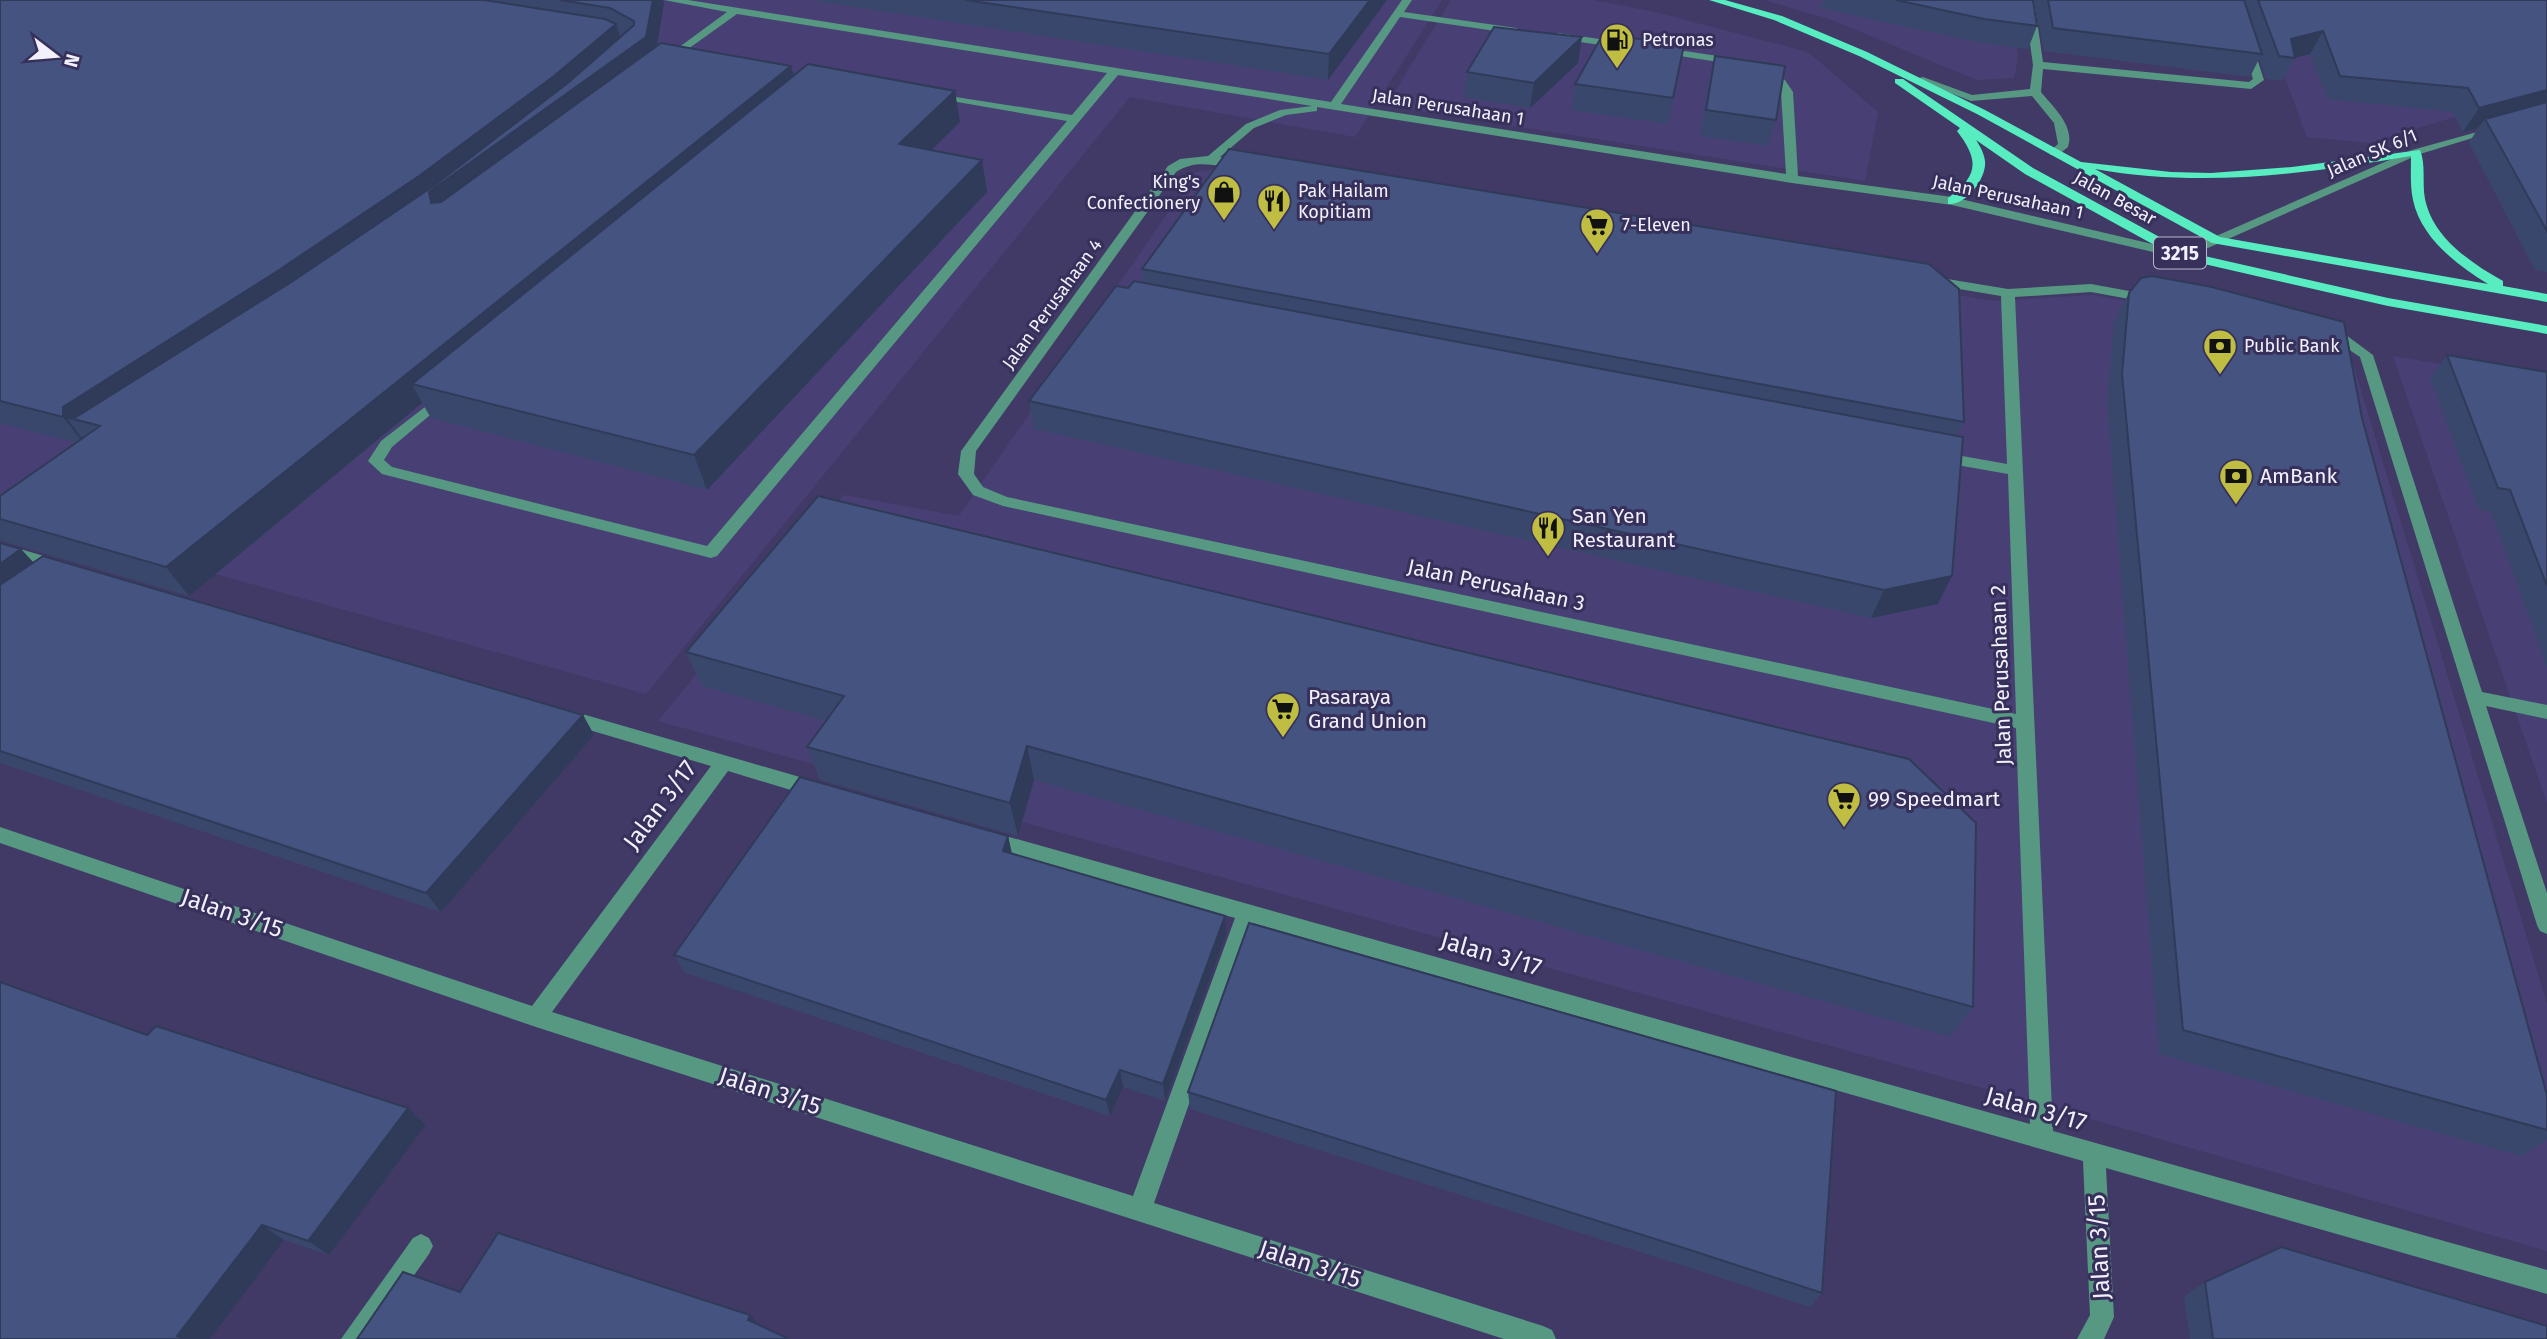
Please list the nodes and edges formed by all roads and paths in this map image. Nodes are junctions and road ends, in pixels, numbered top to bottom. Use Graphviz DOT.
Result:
graph roads {
  1 [pos="669,0"];
  2 [pos="1406,0"];
  3 [pos="1714,0"];
  4 [pos="2029,0"];
  5 [pos="2233,0"];
  6 [pos="734,11"];
  7 [pos="1397,14"];
  8 [pos="1532,33"];
  9 [pos="1545,34"];
  10 [pos="1626,46"];
  11 [pos="1640,47"];
  12 [pos="1863,54"];
  13 [pos="2038,65"];
  14 [pos="657,68"];
  15 [pos="1115,71"];
  16 [pos="2035,92"];
  17 [pos="925,94"];
  18 [pos="1334,106"];
  19 [pos="1072,118"];
  20 [pos="1950,118"];
  21 [pos="2508,125"];
  22 [pos="2416,152"];
  23 [pos="2060,156"];
  24 [pos="1211,159"];
  25 [pos="1253,166"];
  26 [pos="1792,179"];
  27 [pos="1952,201"];
  28 [pos="2216,240"];
  29 [pos="2183,255"];
  30 [pos="1912,277"];
  31 [pos="2510,291"];
  32 [pos="2008,293"];
  33 [pos="2547,298"];
  34 [pos="2170,303"];
  35 [pos="2547,330"];
  36 [pos="2315,331"];
  37 [pos="459,383"];
  38 [pos="1920,453"];
  39 [pos="2016,471"];
  40 [pos="966,474"];
  41 [pos="0,549"];
  42 [pos="39,581"];
  43 [pos="2475,697"];
  44 [pos="551,712"];
  45 [pos="2547,712"];
  46 [pos="2025,723"];
  47 [pos="724,763"];
  48 [pos="844,797"];
  49 [pos="965,832"];
  50 [pos="0,835"];
  51 [pos="1247,912"];
  52 [pos="2547,925"];
  53 [pos="536,1017"];
  54 [pos="2042,1138"];
  55 [pos="2094,1153"];
  56 [pos="1140,1209"];
  57 [pos="421,1246"];
  58 [pos="2547,1282"];
  59 [pos="354,1339"];
  60 [pos="1544,1339"];
  61 [pos="2090,1339"];
  1 -- 6 [label="street, Jalan Perusahaan 1"];
  2 -- 7 [label="street"];
  3 -- 12 [label="main road, Jalan Besar / 3215"];
  4 -- 13 [label="street"];
  5 -- 13 [label="street"];
  6 -- 14 [label="street"];
  6 -- 15 [label="street, Jalan Perusahaan 1"];
  7 -- 8 [label="street"];
  7 -- 18 [label="street"];
  9 -- 10 [label="street"];
  11 -- 26 [label="street"];
  12 -- 16 [label="street"];
  12 -- 20 [label="main road, Jalan Besar / 3215"];
  12 -- 23 [label="main road, Jalan Besar / 3215"];
  13 -- 16 [label="street"];
  15 -- 18 [label="street, Jalan Perusahaan 1"];
  15 -- 19 [label="street"];
  16 -- 23 [label="street"];
  17 -- 19 [label="street"];
  18 -- 24 [label="street, Jalan Perusahaan 4"];
  18 -- 26 [label="street, Jalan Perusahaan 1"];
  19 -- 37 [label="street"];
  20 -- 27 [label="main road"];
  20 -- 29 [label="main road, Jalan Besar / 3215"];
  21 -- 22 [label="street, Jalan SK 6/1"];
  22 -- 23 [label="main road"];
  22 -- 28 [label="street, Jalan SK 6/1"];
  22 -- 31 [label="main road"];
  23 -- 28 [label="main road, Jalan Besar / 3215"];
  24 -- 25 [label="street"];
  24 -- 40 [label="street, Jalan Perusahaan 4"];
  26 -- 27 [label="street, Jalan Perusahaan 1"];
  27 -- 29 [label="street, Jalan Perusahaan 1"];
  28 -- 29 [label="street"];
  28 -- 31 [label="main road, Jalan Besar / 3215"];
  29 -- 35 [label="main road, Jalan Besar / 3215"];
  30 -- 32 [label="street"];
  31 -- 33 [label="main road, Jalan Besar / 3215"];
  32 -- 34 [label="street"];
  32 -- 39 [label="street, Jalan Perusahaan 2"];
  36 -- 43 [label="street"];
  38 -- 39 [label="street"];
  39 -- 46 [label="street, Jalan Perusahaan 2"];
  40 -- 46 [label="street, Jalan Perusahaan 3"];
  41 -- 42 [label="street"];
  43 -- 45 [label="street"];
  43 -- 52 [label="street"];
  44 -- 47 [label="street"];
  46 -- 54 [label="street, Jalan Perusahaan 2"];
  47 -- 48 [label="street, Jalan 3/17"];
  47 -- 53 [label="street, Jalan 3/17"];
  49 -- 51 [label="street, Jalan 3/17"];
  50 -- 53 [label="street, Jalan 3/15"];
  51 -- 54 [label="street, Jalan 3/17"];
  51 -- 56 [label="street"];
  53 -- 56 [label="street, Jalan 3/15"];
  54 -- 55 [label="street, Jalan 3/17"];
  55 -- 58 [label="street, Jalan 3/17"];
  55 -- 61 [label="street, Jalan 3/15"];
  56 -- 60 [label="street, Jalan 3/15"];
  57 -- 59 [label="street"];
}
